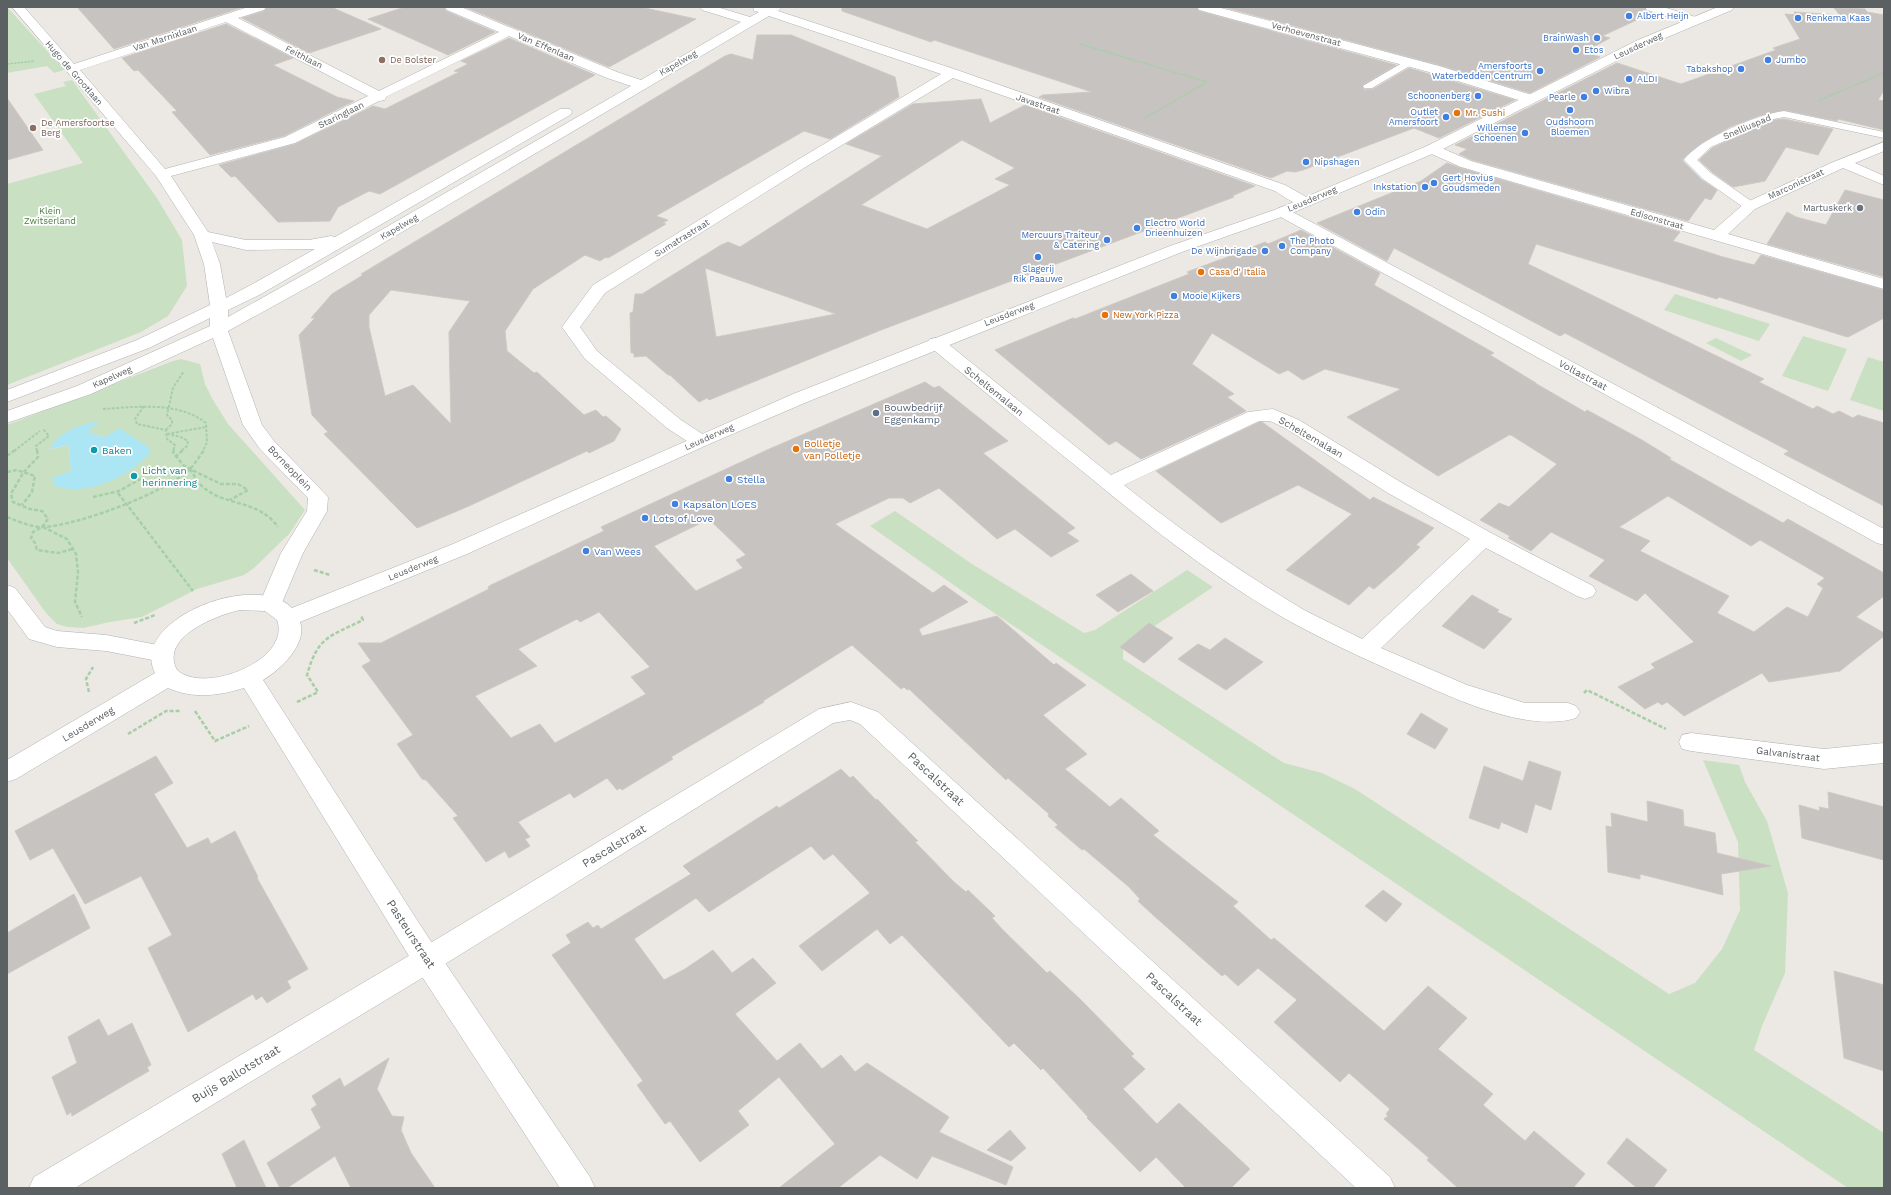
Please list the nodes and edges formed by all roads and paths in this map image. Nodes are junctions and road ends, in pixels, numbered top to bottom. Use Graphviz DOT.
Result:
graph roads {
  1 [pos="18,7"];
  2 [pos="260,7"];
  3 [pos="451,7"];
  4 [pos="706,7"];
  5 [pos="1204,7"];
  6 [pos="1651,7"];
  7 [pos="1728,7"];
  8 [pos="772,9"];
  9 [pos="751,12"];
  10 [pos="733,17"];
  11 [pos="228,18"];
  12 [pos="1695,21"];
  13 [pos="510,31"];
  14 [pos="1080,44"];
  15 [pos="664,56"];
  16 [pos="1409,62"];
  17 [pos="71,68"];
  18 [pos="952,73"];
  19 [pos="1884,73"];
  20 [pos="639,78"];
  21 [pos="623,79"];
  22 [pos="1368,86"];
  23 [pos="609,87"];
  24 [pos="380,96"];
  25 [pos="1530,99"];
  26 [pos="575,106"];
  27 [pos="1795,115"];
  28 [pos="1120,132"];
  29 [pos="1884,135"];
  30 [pos="1884,146"];
  31 [pos="1432,149"];
  32 [pos="1843,163"];
  33 [pos="162,174"];
  34 [pos="1884,181"];
  35 [pos="1305,202"];
  36 [pos="1750,206"];
  37 [pos="1282,212"];
  38 [pos="202,235"];
  39 [pos="1717,236"];
  40 [pos="344,238"];
  41 [pos="1884,284"];
  42 [pos="219,309"];
  43 [pos="219,329"];
  44 [pos="936,343"];
  45 [pos="189,366"];
  46 [pos="7,396"];
  47 [pos="144,406"];
  48 [pos="168,408"];
  49 [pos="99,409"];
  50 [pos="7,417"];
  51 [pos="48,426"];
  52 [pos="206,427"];
  53 [pos="43,428"];
  54 [pos="166,430"];
  55 [pos="167,434"];
  56 [pos="700,441"];
  57 [pos="7,456"];
  58 [pos="175,457"];
  59 [pos="190,469"];
  60 [pos="7,472"];
  61 [pos="23,473"];
  62 [pos="142,478"];
  63 [pos="1108,484"];
  64 [pos="118,493"];
  65 [pos="93,497"];
  66 [pos="229,500"];
  67 [pos="127,503"];
  68 [pos="22,505"];
  69 [pos="7,517"];
  70 [pos="42,527"];
  71 [pos="280,532"];
  72 [pos="1484,538"];
  73 [pos="1884,538"];
  74 [pos="73,549"];
  75 [pos="288,565"];
  76 [pos="1585,591"];
  77 [pos="7,593"];
  78 [pos="348,594"];
  79 [pos="189,597"];
  80 [pos="270,605"];
  81 [pos="159,614"];
  82 [pos="288,618"];
  83 [pos="82,619"];
  84 [pos="131,624"];
  85 [pos="1364,650"];
  86 [pos="163,654"];
  87 [pos="169,676"];
  88 [pos="249,677"];
  89 [pos="1568,712"];
  90 [pos="1692,742"];
  91 [pos="1884,753"];
  92 [pos="7,772"];
  93 [pos="427,960"];
  94 [pos="45,1188"];
  95 [pos="579,1188"];
  96 [pos="1379,1188"];
  1 -- 17 [label="street, Hugo de Grootlaan"];
  2 -- 11 [label="street, Van Marnixlaan"];
  3 -- 13 [label="street, Van Effenlaan"];
  4 -- 10 [label="street"];
  5 -- 16 [label="street, Verhoevenstraat"];
  6 -- 12 [label="street"];
  7 -- 12 [label="street, Leusderweg"];
  8 -- 9 [label="street, Kapelweg"];
  8 -- 18 [label="street, Javastraat"];
  9 -- 10 [label="street, Kapelweg"];
  9 -- 20 [label="street, Kapelweg"];
  10 -- 15 [label="street, Kapelweg"];
  11 -- 17 [label="street, Van Marnixlaan"];
  11 -- 24 [label="street, Feithlaan"];
  12 -- 25 [label="street, Leusderweg"];
  13 -- 21 [label="street, Van Effenlaan"];
  13 -- 24 [label="street, Staringlaan"];
  14 -- 28 [label="path"];
  16 -- 22 [label="lane"];
  16 -- 25 [label="street, Verhoevenstraat"];
  17 -- 33 [label="street, Hugo de Grootlaan"];
  18 -- 28 [label="street, Javastraat"];
  18 -- 56 [label="street, Sumatrastraat"];
  19 -- 27 [label="path"];
  20 -- 21 [label="street, Kapelweg"];
  20 -- 43 [label="street, Kapelweg"];
  21 -- 23 [label="street, Kapelweg"];
  24 -- 33 [label="street, Staringlaan"];
  25 -- 31 [label="street, Leusderweg"];
  26 -- 40 [label="street, Kapelweg"];
  27 -- 29 [label="lane, Snelliuspad"];
  27 -- 36 [label="lane, Snelliuspad"];
  28 -- 35 [label="street, Javastraat"];
  30 -- 32 [label="street, Marconistraat"];
  31 -- 35 [label="street, Leusderweg"];
  31 -- 39 [label="street, Edisonstraat"];
  32 -- 34 [label="street"];
  32 -- 36 [label="street, Marconistraat"];
  33 -- 38 [label="street, Hugo de Grootlaan"];
  35 -- 37 [label="street, Leusderweg"];
  36 -- 39 [label="street, Marconistraat"];
  37 -- 44 [label="street, Leusderweg"];
  37 -- 73 [label="street, Voltastraat"];
  38 -- 40 [label="street"];
  38 -- 42 [label="street, Hugo de Grootlaan"];
  39 -- 41 [label="street, Edisonstraat"];
  40 -- 42 [label="street, Kapelweg"];
  42 -- 43 [label="street, Hugo de Grootlaan"];
  42 -- 46 [label="street, Kapelweg"];
  43 -- 50 [label="street, Kapelweg"];
  43 -- 75 [label="street, Borneoplein"];
  44 -- 56 [label="street, Leusderweg"];
  44 -- 63 [label="street, Scheltemalaan"];
  45 -- 48 [label="path"];
  47 -- 48 [label="path"];
  47 -- 49 [label="path"];
  47 -- 54 [label="path"];
  48 -- 52 [label="path"];
  48 -- 54 [label="path"];
  51 -- 53 [label="path"];
  52 -- 55 [label="path"];
  52 -- 59 [label="path"];
  53 -- 57 [label="path"];
  53 -- 61 [label="path"];
  54 -- 55 [label="path"];
  55 -- 58 [label="path"];
  55 -- 58 [label="path"];
  56 -- 78 [label="street, Leusderweg"];
  58 -- 59 [label="path"];
  59 -- 66 [label="path"];
  59 -- 66 [label="path"];
  59 -- 67 [label="path"];
  60 -- 61 [label="path"];
  61 -- 68 [label="path"];
  61 -- 68 [label="path"];
  62 -- 64 [label="path"];
  63 -- 72 [label="street, Scheltemalaan"];
  63 -- 85 [label="street, Scheltemalaan"];
  64 -- 65 [label="path"];
  64 -- 67 [label="path"];
  66 -- 71 [label="path"];
  67 -- 70 [label="path"];
  67 -- 79 [label="path"];
  68 -- 70 [label="path"];
  69 -- 70 [label="path"];
  70 -- 74 [label="path"];
  70 -- 74 [label="path"];
  72 -- 76 [label="street, Scheltemalaan"];
  72 -- 85 [label="street"];
  74 -- 83 [label="path"];
  75 -- 78 [label="path"];
  75 -- 80 [label="street, Borneoplein"];
  77 -- 86 [label="street"];
  78 -- 82 [label="street, Leusderweg"];
  80 -- 82 [label="street"];
  80 -- 86 [label="street"];
  81 -- 84 [label="path"];
  82 -- 88 [label="street"];
  85 -- 89 [label="street, Scheltemalaan"];
  86 -- 87 [label="street"];
  87 -- 88 [label="street"];
  87 -- 92 [label="street, Leusderweg"];
  88 -- 93 [label="street, Pasteurstraat"];
  89 -- 90 [label="path"];
  90 -- 91 [label="street, Galvanistraat"];
  93 -- 94 [label="street, Buijs Ballotstraat"];
  93 -- 95 [label="street, Pasteurstraat"];
  93 -- 96 [label="street, Pascalstraat"];
}
